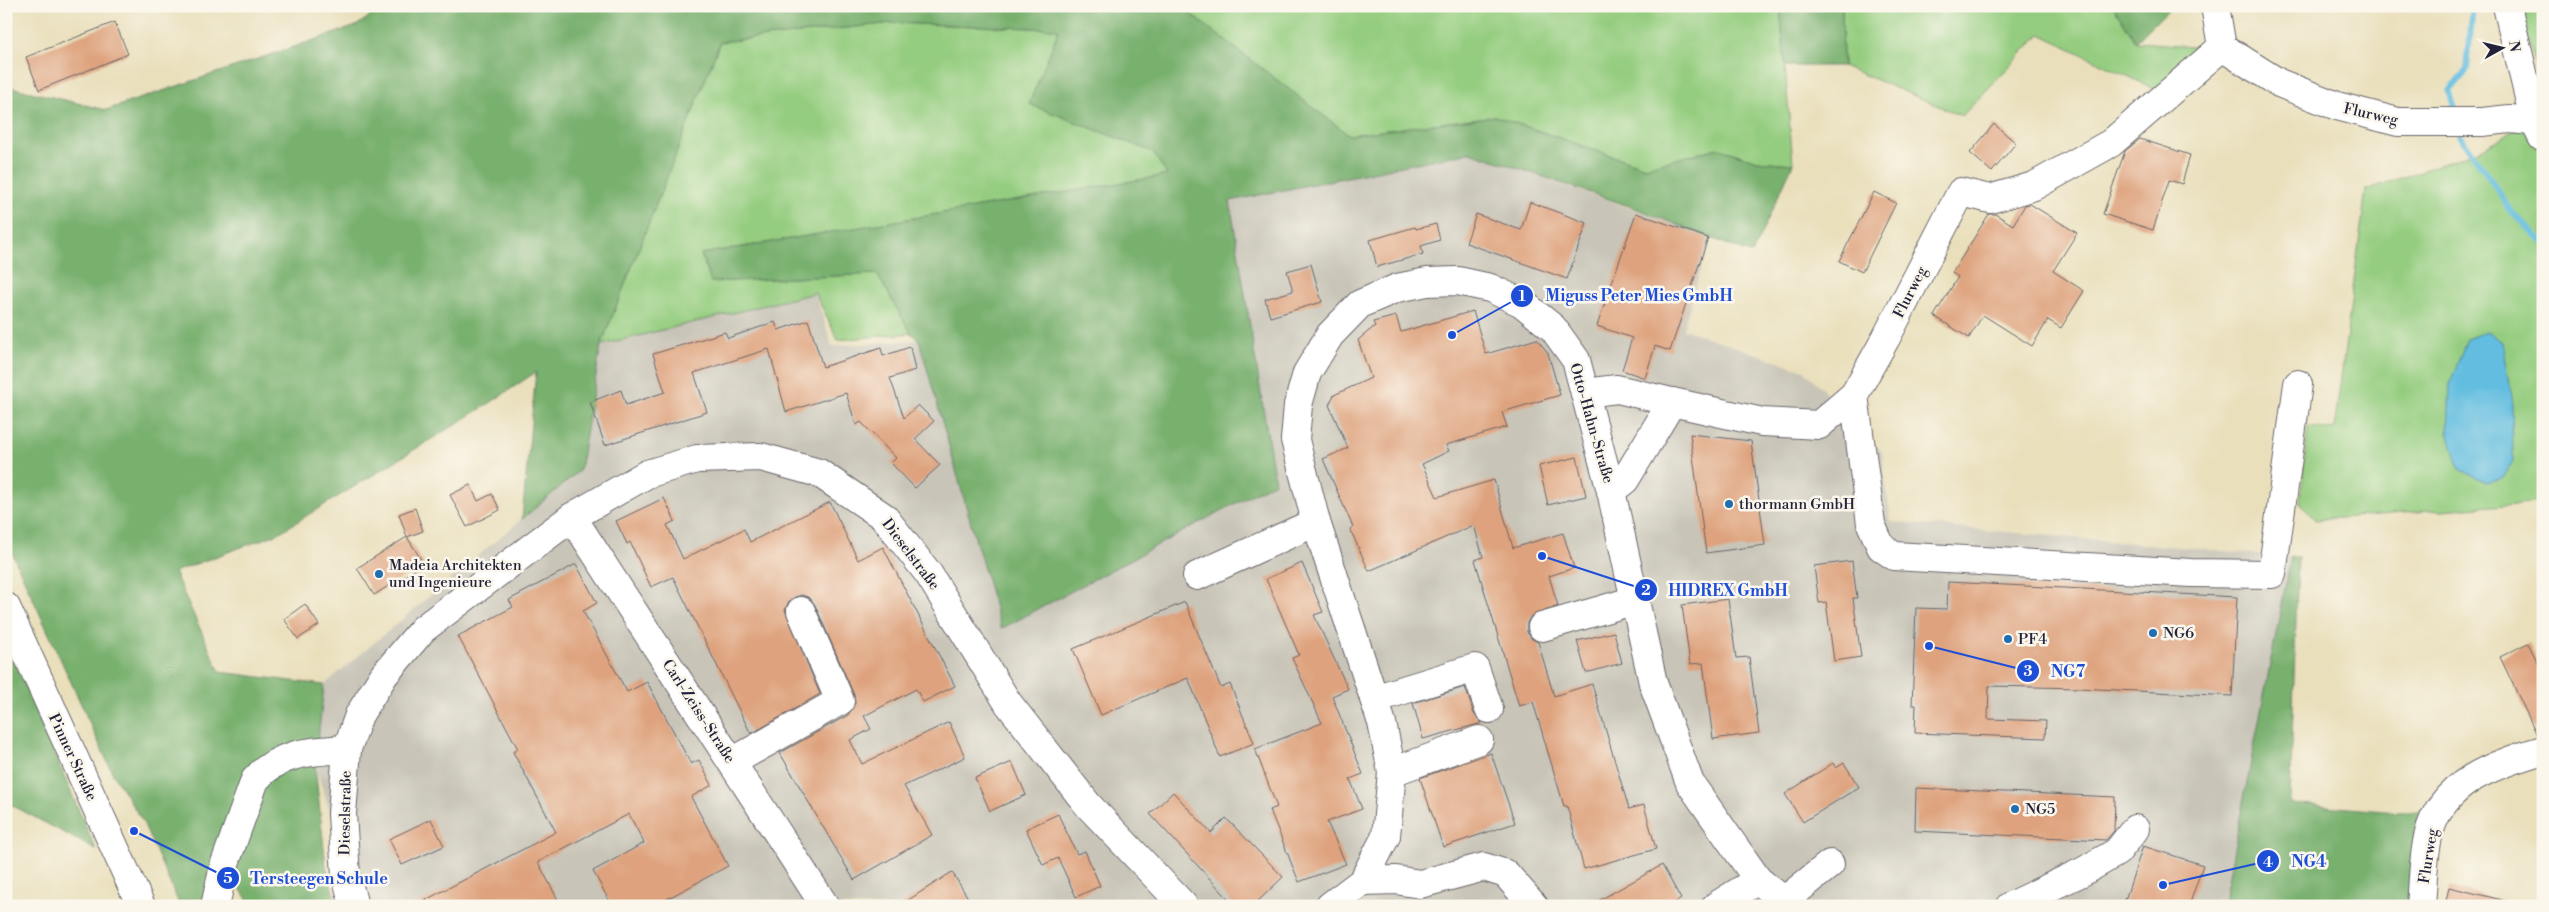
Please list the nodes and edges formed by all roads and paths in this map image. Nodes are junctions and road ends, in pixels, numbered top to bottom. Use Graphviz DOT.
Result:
graph roads {
  1 [pos="2215,6"];
  2 [pos="2507,6"];
  3 [pos="2222,47"];
  4 [pos="2540,128"];
  5 [pos="2298,384"];
  6 [pos="1585,393"];
  7 [pos="1854,395"];
  8 [pos="1672,402"];
  9 [pos="1611,491"];
  10 [pos="572,517"];
  11 [pos="1316,522"];
  12 [pos="1197,576"];
  13 [pos="1636,600"];
  14 [pos="6,607"];
  15 [pos="801,611"];
  16 [pos="1542,627"];
  17 [pos="1374,700"];
  18 [pos="1489,709"];
  19 [pos="1479,740"];
  20 [pos="347,748"];
  21 [pos="2543,750"];
  22 [pos="732,762"];
  23 [pos="1392,772"];
  24 [pos="2135,829"];
  25 [pos="1830,864"];
  26 [pos="1758,880"];
  27 [pos="1363,881"];
  28 [pos="1787,903"];
  29 [pos="141,906"];
  30 [pos="215,906"];
  31 [pos="354,906"];
  32 [pos="825,906"];
  33 [pos="1184,906"];
  34 [pos="1330,906"];
  35 [pos="1534,906"];
  36 [pos="1716,906"];
  37 [pos="2010,906"];
  38 [pos="2421,906"];
  1 -- 3 [label="street"];
  2 -- 4 [label="street, Flurweg"];
  3 -- 4 [label="street, Flurweg"];
  3 -- 7 [label="street, Flurweg"];
  5 -- 7 [label="street"];
  6 -- 8 [label="street, Flurweg"];
  6 -- 9 [label="street, Otto-Hahn-Straße"];
  6 -- 11 [label="street, Otto-Hahn-Straße"];
  7 -- 8 [label="street, Flurweg"];
  8 -- 9 [label="street"];
  9 -- 13 [label="street, Otto-Hahn-Straße"];
  10 -- 20 [label="street, Dieselstraße"];
  10 -- 22 [label="street, Carl-Zeiss-Straße"];
  10 -- 33 [label="street, Dieselstraße"];
  11 -- 12 [label="street"];
  11 -- 17 [label="street, Otto-Hahn-Straße"];
  13 -- 16 [label="street"];
  13 -- 26 [label="street, Otto-Hahn-Straße"];
  14 -- 29 [label="street, Pinner Straße"];
  15 -- 22 [label="street"];
  17 -- 18 [label="street"];
  17 -- 23 [label="street, Otto-Hahn-Straße"];
  19 -- 23 [label="street"];
  20 -- 30 [label="street, Dieselstraße"];
  20 -- 31 [label="street, Dieselstraße"];
  21 -- 38 [label="street, Flurweg"];
  22 -- 32 [label="street, Carl-Zeiss-Straße"];
  23 -- 27 [label="street, Otto-Hahn-Straße"];
  24 -- 37 [label="street"];
  25 -- 28 [label="street"];
  26 -- 28 [label="street"];
  26 -- 36 [label="street"];
  27 -- 34 [label="street, Otto-Hahn-Straße"];
  27 -- 35 [label="street"];
}
